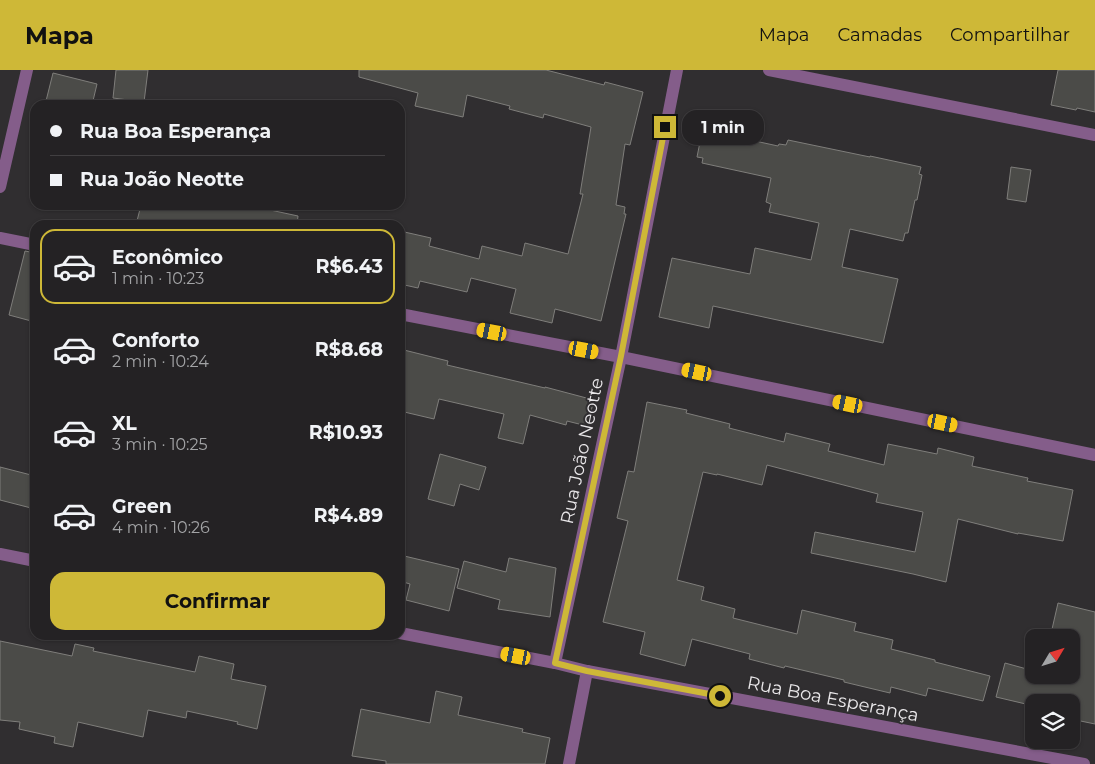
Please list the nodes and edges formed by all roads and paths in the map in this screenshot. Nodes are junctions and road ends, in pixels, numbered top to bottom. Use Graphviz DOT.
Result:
graph roads {
  1 [pos="27,70"];
  2 [pos="677,70"];
  3 [pos="769,70"];
  4 [pos="1095,135"];
  5 [pos="0,187"];
  6 [pos="0,238"];
  7 [pos="30,243"];
  8 [pos="405,315"];
  9 [pos="621,356"];
  10 [pos="1095,455"];
  11 [pos="0,554"];
  12 [pos="30,559"];
  13 [pos="405,634"];
  14 [pos="555,663"];
  15 [pos="587,671"];
  16 [pos="569,764"];
  17 [pos="1084,764"];
  1 -- 5 [label="street"];
  2 -- 9 [label="street, Rua João Neotte"];
  3 -- 4 [label="street"];
  6 -- 7 [label="street"];
  8 -- 9 [label="street"];
  9 -- 10 [label="street"];
  9 -- 14 [label="street, Rua João Neotte"];
  11 -- 12 [label="street"];
  13 -- 14 [label="street, Rua Boa Esperança"];
  14 -- 15 [label="street, Rua Boa Esperança"];
  15 -- 16 [label="street"];
  15 -- 17 [label="street, Rua Boa Esperança"];
}
